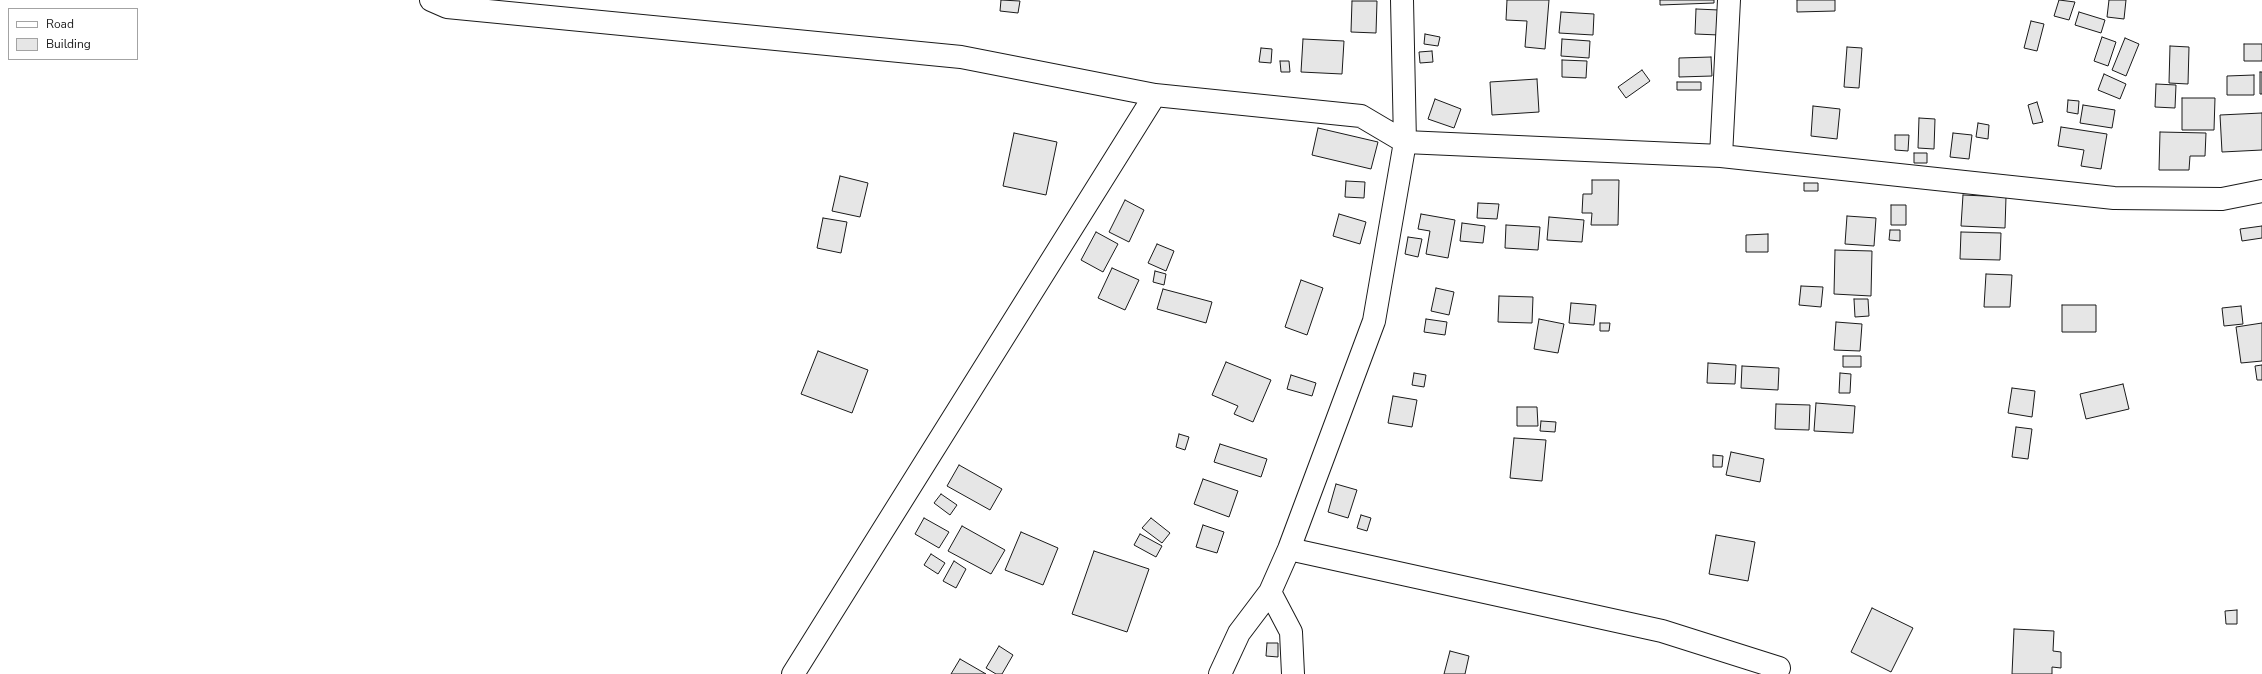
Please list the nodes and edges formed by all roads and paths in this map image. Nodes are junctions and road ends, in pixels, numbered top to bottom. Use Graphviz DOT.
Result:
graph roads {
  1 [pos="431,0"];
  2 [pos="1402,0"];
  3 [pos="1729,0"];
  4 [pos="1155,95"];
  5 [pos="1406,142"];
  6 [pos="1721,156"];
  7 [pos="2262,192"];
  8 [pos="1289,549"];
  9 [pos="1270,592"];
  10 [pos="1779,668"];
  11 [pos="792,674"];
  12 [pos="1220,674"];
  13 [pos="1293,674"];
  1 -- 4 [label="street"];
  2 -- 5 [label="street"];
  3 -- 6 [label="street"];
  4 -- 5 [label="street"];
  4 -- 11 [label="street"];
  5 -- 6 [label="street"];
  5 -- 8 [label="street"];
  6 -- 7 [label="street"];
  8 -- 9 [label="street"];
  8 -- 10 [label="street"];
  9 -- 12 [label="street"];
  9 -- 13 [label="street"];
}
